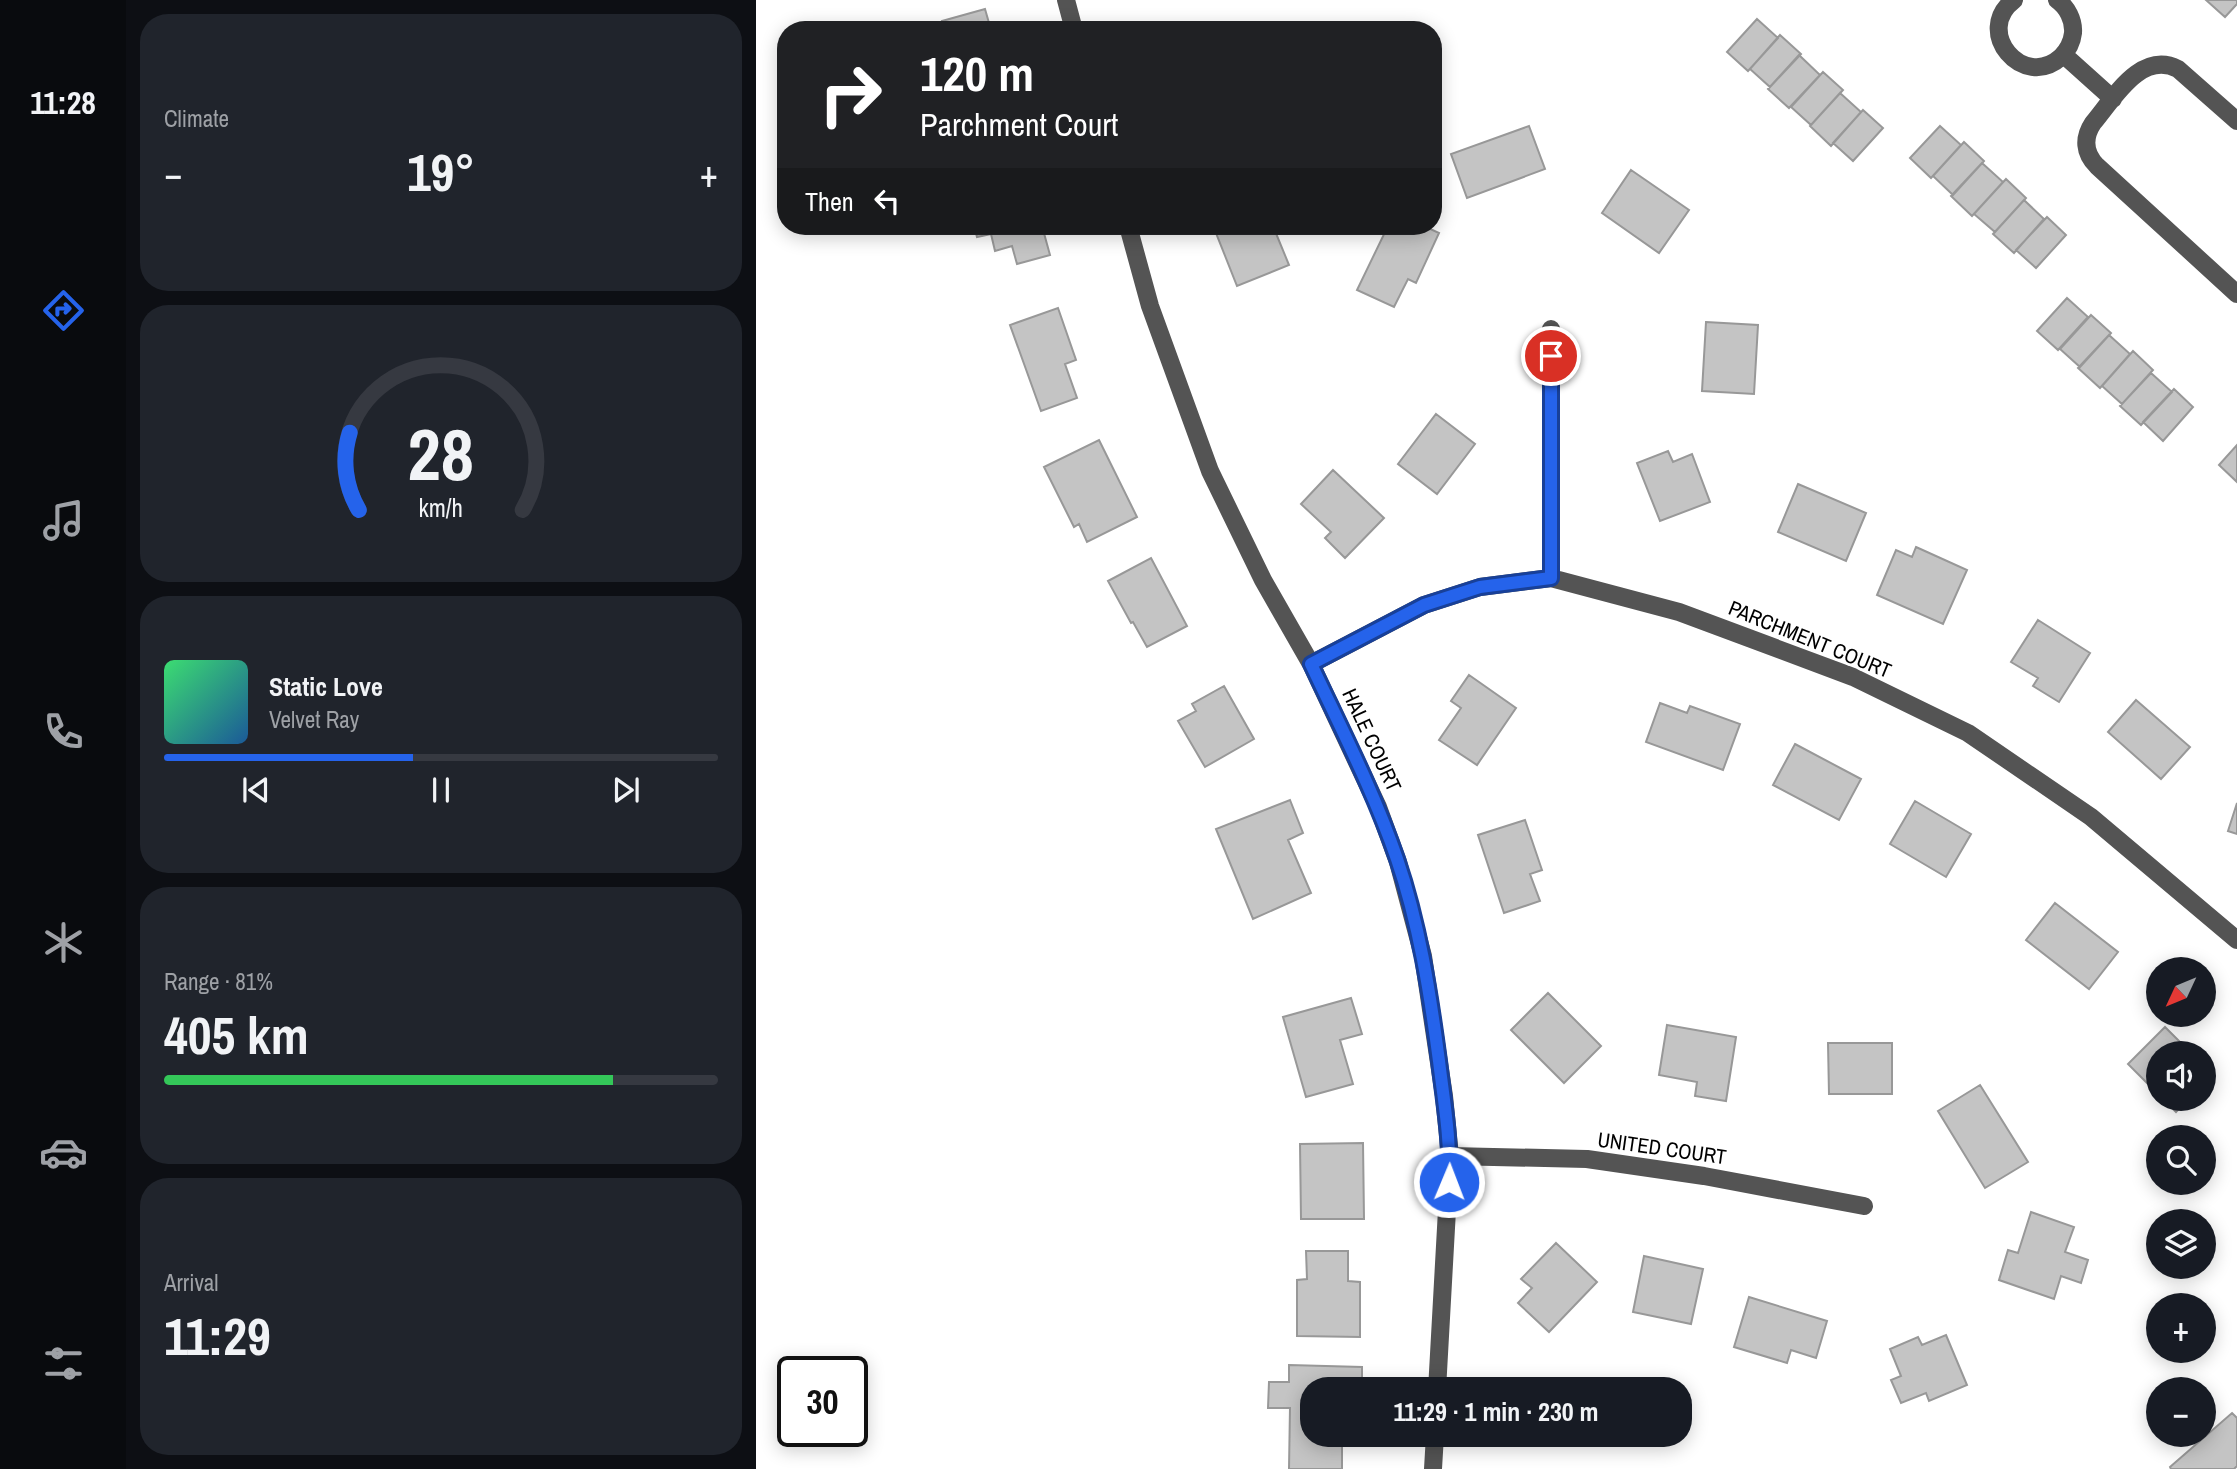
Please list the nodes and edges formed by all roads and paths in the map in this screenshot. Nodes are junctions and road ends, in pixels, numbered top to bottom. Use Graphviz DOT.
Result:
graph roads {
  1 [pos="1066,0"];
  2 [pos="2010,1"];
  3 [pos="2061,1"];
  4 [pos="1072,21"];
  5 [pos="2064,55"];
  6 [pos="2113,99"];
  7 [pos="2237,121"];
  8 [pos="1130,235"];
  9 [pos="2237,294"];
  10 [pos="1551,329"];
  11 [pos="1551,578"];
  12 [pos="1311,664"];
  13 [pos="2237,940"];
  14 [pos="1450,1156"];
  15 [pos="1864,1206"];
  16 [pos="1438,1377"];
  17 [pos="1434,1447"];
  18 [pos="1433,1469"];
  1 -- 4 [label="street"];
  2 -- 5 [label="street"];
  3 -- 5 [label="street"];
  5 -- 6 [label="street"];
  6 -- 7 [label="street"];
  6 -- 9 [label="street"];
  8 -- 12 [label="street, HALE COURT"];
  10 -- 11 [label="street"];
  11 -- 12 [label="street, PARCHMENT COURT"];
  11 -- 13 [label="street, PARCHMENT COURT"];
  12 -- 14 [label="street, HALE COURT"];
  14 -- 15 [label="street, UNITED COURT"];
  14 -- 16 [label="street, HALE COURT"];
  17 -- 18 [label="street"];
}
